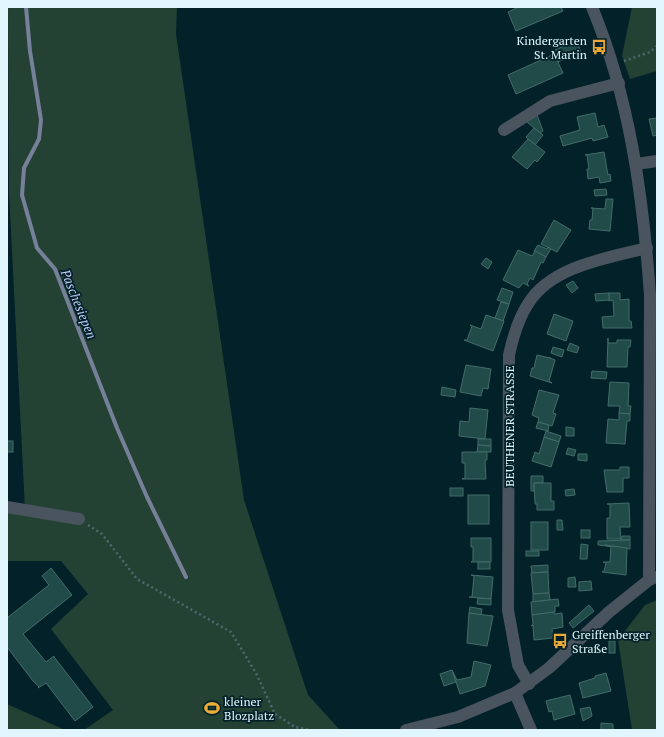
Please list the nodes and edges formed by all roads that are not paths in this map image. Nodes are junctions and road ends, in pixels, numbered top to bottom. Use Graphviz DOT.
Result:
graph roads {
  1 [pos="592,7"];
  2 [pos="619,83"];
  3 [pos="504,130"];
  4 [pos="657,162"];
  5 [pos="636,164"];
  6 [pos="647,248"];
  7 [pos="654,295"];
  8 [pos="653,455"];
  9 [pos="7,507"];
  10 [pos="79,519"];
  11 [pos="653,579"];
  12 [pos="529,684"];
  13 [pos="515,693"];
  14 [pos="406,730"];
  15 [pos="531,730"];
  1 -- 2 [label="street"];
  2 -- 3 [label="street"];
  2 -- 5 [label="street"];
  4 -- 5 [label="street"];
  5 -- 6 [label="street"];
  6 -- 7 [label="street"];
  6 -- 12 [label="street, BEUTHENER STRASSE"];
  7 -- 8 [label="street"];
  8 -- 11 [label="street"];
  9 -- 10 [label="street"];
  11 -- 12 [label="street"];
  12 -- 13 [label="street"];
  13 -- 14 [label="street"];
  13 -- 15 [label="street"];
}
